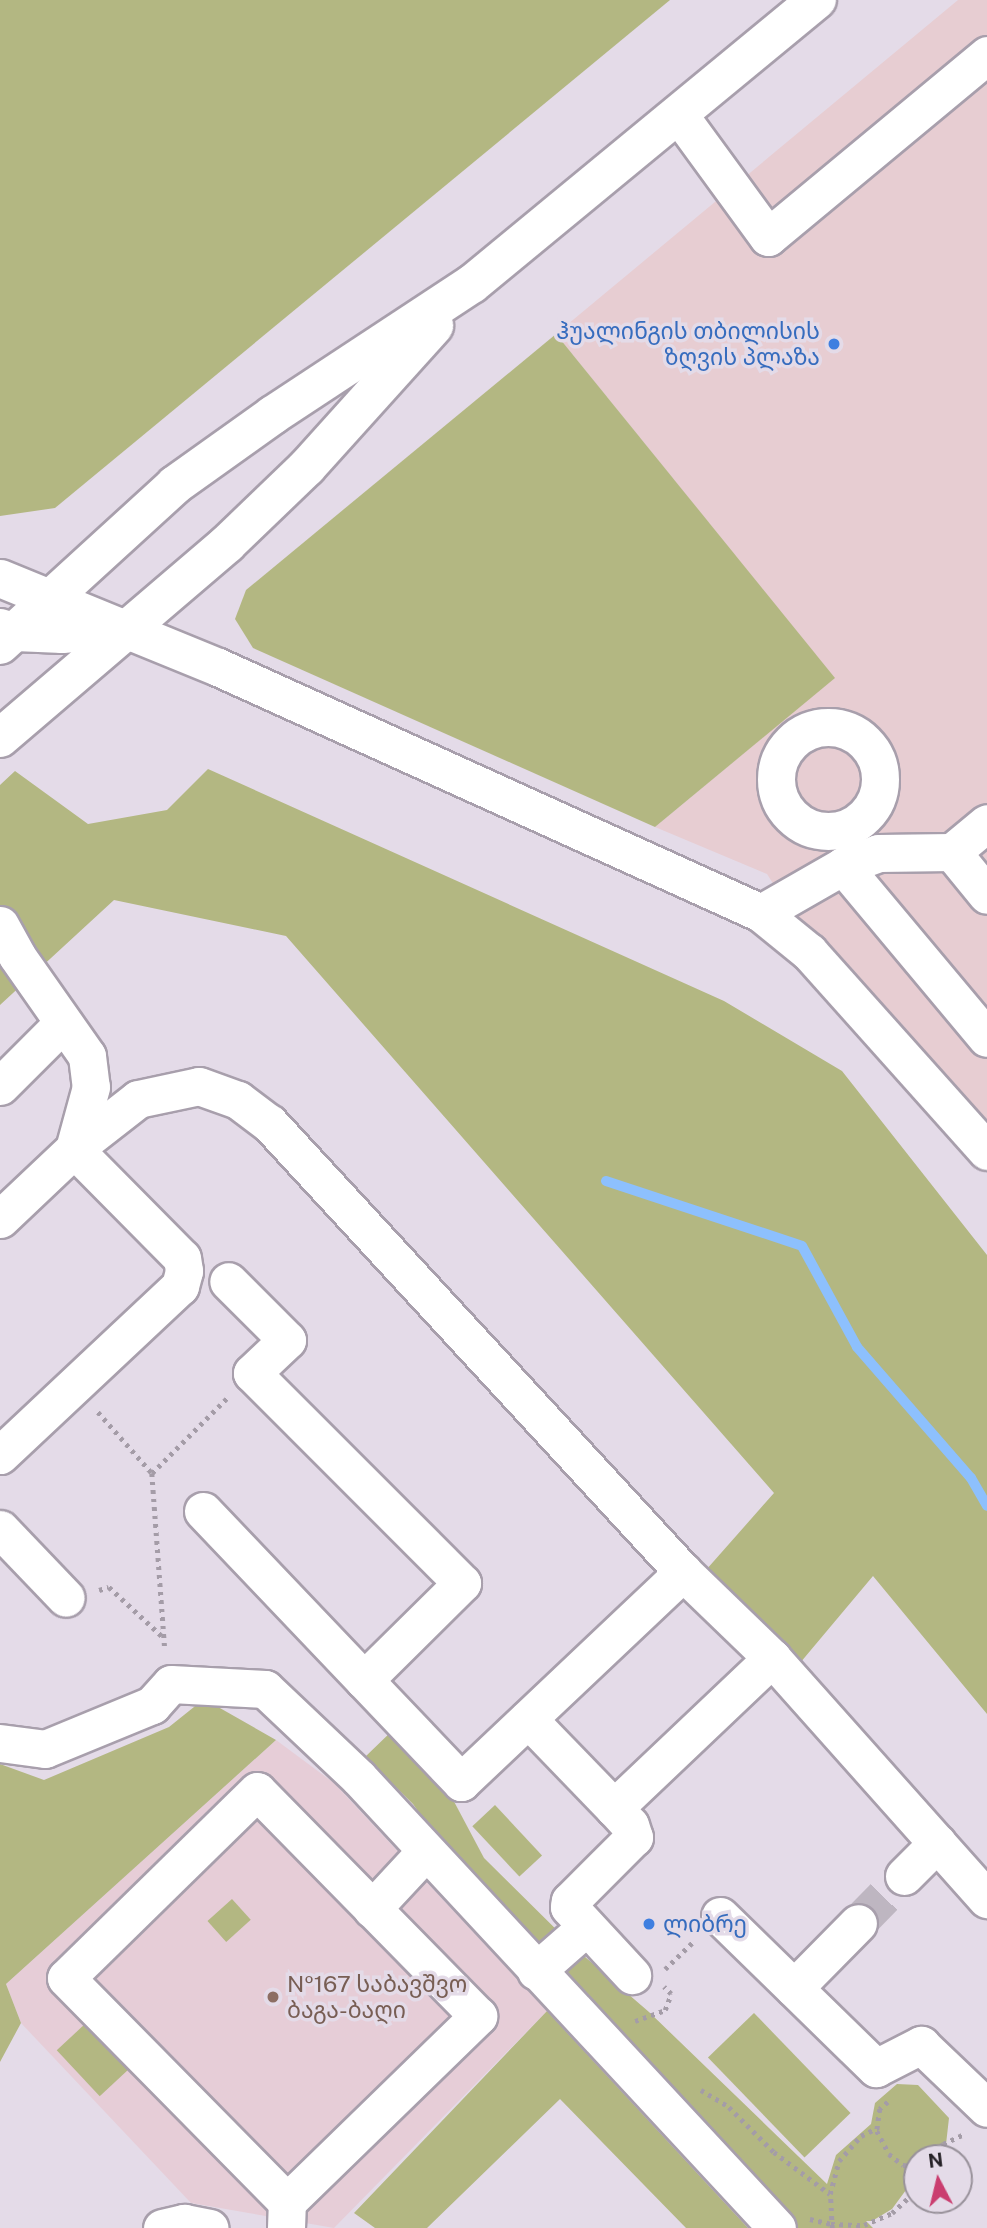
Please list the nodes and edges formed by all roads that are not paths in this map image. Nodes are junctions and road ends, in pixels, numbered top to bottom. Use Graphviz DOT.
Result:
graph roads {
  1 [pos="817,0"];
  2 [pos="987,55"];
  3 [pos="678,115"];
  4 [pos="472,284"];
  5 [pos="0,578"];
  6 [pos="53,598"];
  7 [pos="127,629"];
  8 [pos="5,635"];
  9 [pos="0,738"];
  10 [pos="862,820"];
  11 [pos="987,823"];
  12 [pos="952,852"];
  13 [pos="878,853"];
  14 [pos="844,866"];
  15 [pos="987,895"];
  16 [pos="761,913"];
  17 [pos="0,925"];
  18 [pos="62,1023"];
  19 [pos="987,1038"];
  20 [pos="0,1086"];
  21 [pos="74,1149"];
  22 [pos="987,1151"];
  23 [pos="0,1219"];
  24 [pos="228,1281"];
  25 [pos="0,1455"];
  26 [pos="203,1511"];
  27 [pos="0,1529"];
  28 [pos="683,1572"];
  29 [pos="66,1598"];
  30 [pos="772,1658"];
  31 [pos="364,1680"];
  32 [pos="528,1719"];
  33 [pos="0,1743"];
  34 [pos="614,1808"];
  35 [pos="937,1843"];
  36 [pos="425,1852"];
  37 [pos="904,1876"];
  38 [pos="987,1899"];
  39 [pos="372,1909"];
  40 [pos="720,1916"];
  41 [pos="858,1923"];
  42 [pos="586,1927"];
  43 [pos="536,1971"];
  44 [pos="632,1975"];
  45 [pos="794,1988"];
  46 [pos="977,2120"];
  47 [pos="286,2215"];
  48 [pos="767,2218"];
  49 [pos="162,2228"];
  50 [pos="210,2228"];
  1 -- 3 [label="main road"];
  2 -- 3 [label="street"];
  3 -- 4 [label="main road"];
  4 -- 6 [label="main road"];
  4 -- 7 [label="main road"];
  5 -- 6 [label="street"];
  6 -- 7 [label="street"];
  6 -- 8 [label="main road"];
  7 -- 8 [label="street"];
  7 -- 9 [label="main road"];
  7 -- 16 [label="street"];
  10 -- 13 [label="street"];
  11 -- 12 [label="street"];
  12 -- 13 [label="street"];
  12 -- 15 [label="street"];
  13 -- 14 [label="street"];
  14 -- 16 [label="street"];
  14 -- 19 [label="street"];
  16 -- 22 [label="street"];
  17 -- 18 [label="street"];
  18 -- 20 [label="street"];
  18 -- 21 [label="street"];
  21 -- 23 [label="street"];
  21 -- 25 [label="street"];
  21 -- 28 [label="street"];
  24 -- 31 [label="street"];
  26 -- 31 [label="street"];
  27 -- 29 [label="street"];
  28 -- 30 [label="street"];
  28 -- 32 [label="street"];
  30 -- 34 [label="street"];
  30 -- 35 [label="street"];
  31 -- 32 [label="street"];
  32 -- 34 [label="street"];
  33 -- 36 [label="street"];
  34 -- 42 [label="street"];
  35 -- 37 [label="street"];
  35 -- 38 [label="street"];
  36 -- 39 [label="street"];
  36 -- 43 [label="street"];
  39 -- 47 [label="street"];
  39 -- 47 [label="street"];
  40 -- 45 [label="street"];
  41 -- 45 [label="street"];
  42 -- 43 [label="street"];
  42 -- 44 [label="street"];
  43 -- 48 [label="street"];
  45 -- 46 [label="street"];
  49 -- 50 [label="street"];
}
